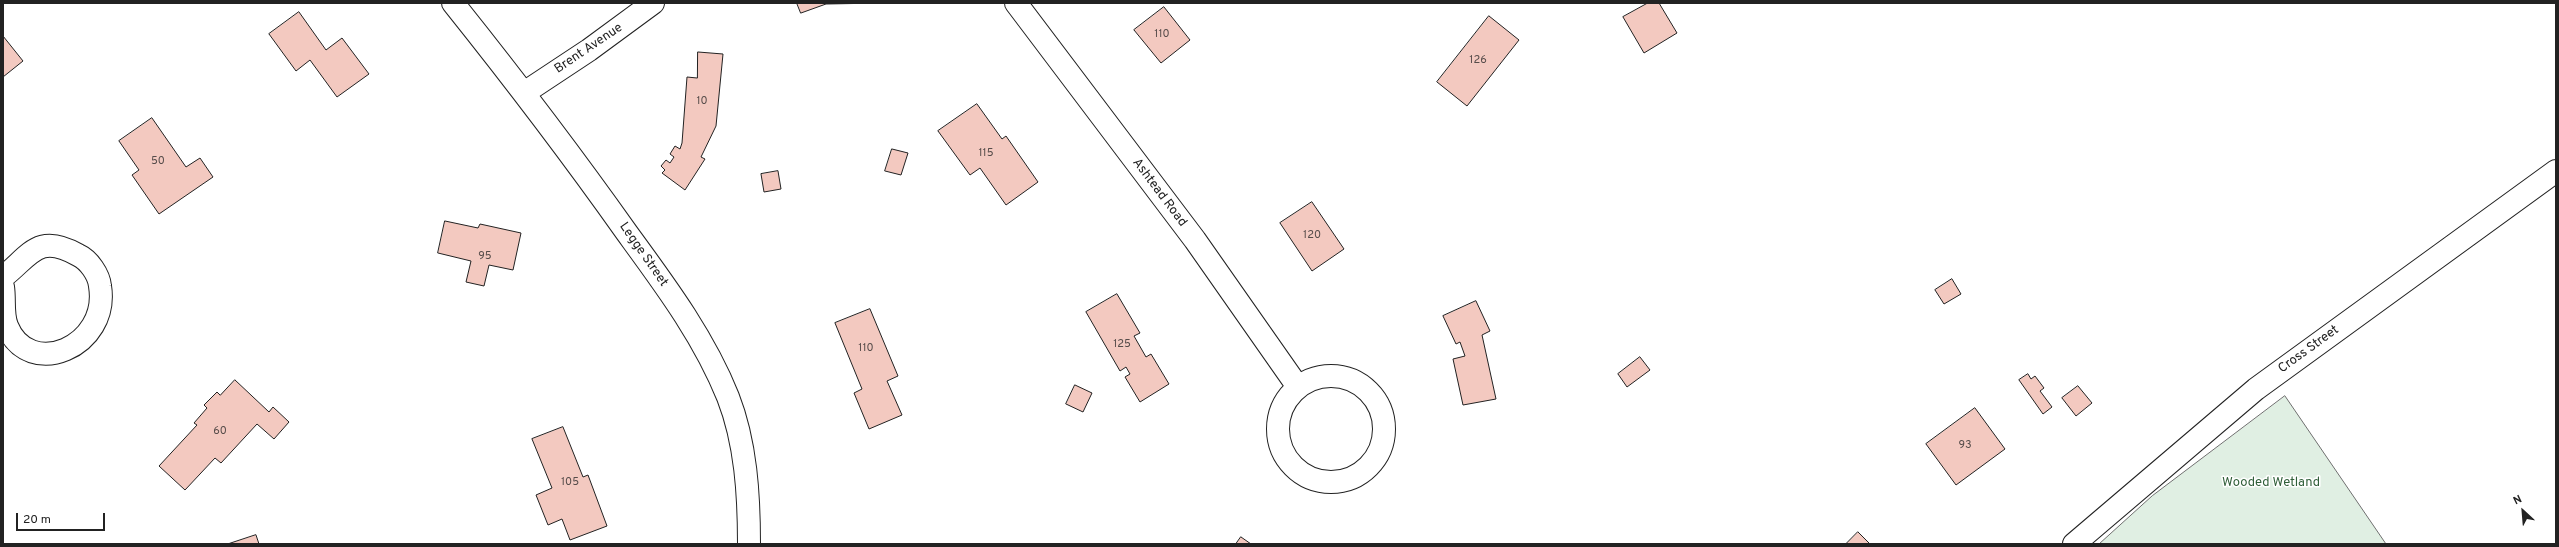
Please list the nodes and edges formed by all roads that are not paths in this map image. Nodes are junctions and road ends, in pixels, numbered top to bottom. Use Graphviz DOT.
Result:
graph roads {
  1 [pos="453,3"];
  2 [pos="654,3"];
  3 [pos="1016,3"];
  4 [pos="524,93"];
  5 [pos="2556,171"];
  6 [pos="3,277"];
  7 [pos="3,287"];
  8 [pos="1298,386"];
  9 [pos="749,544"];
  10 [pos="2074,544"];
  1 -- 4 [label="street, Legge Street"];
  2 -- 4 [label="street, Brent Avenue"];
  3 -- 8 [label="street, Ashtead Road"];
  4 -- 9 [label="street, Legge Street"];
  5 -- 10 [label="street, Cross Street"];
  6 -- 7 [label="street"];
  8 -- 8 [label="street"];
}
